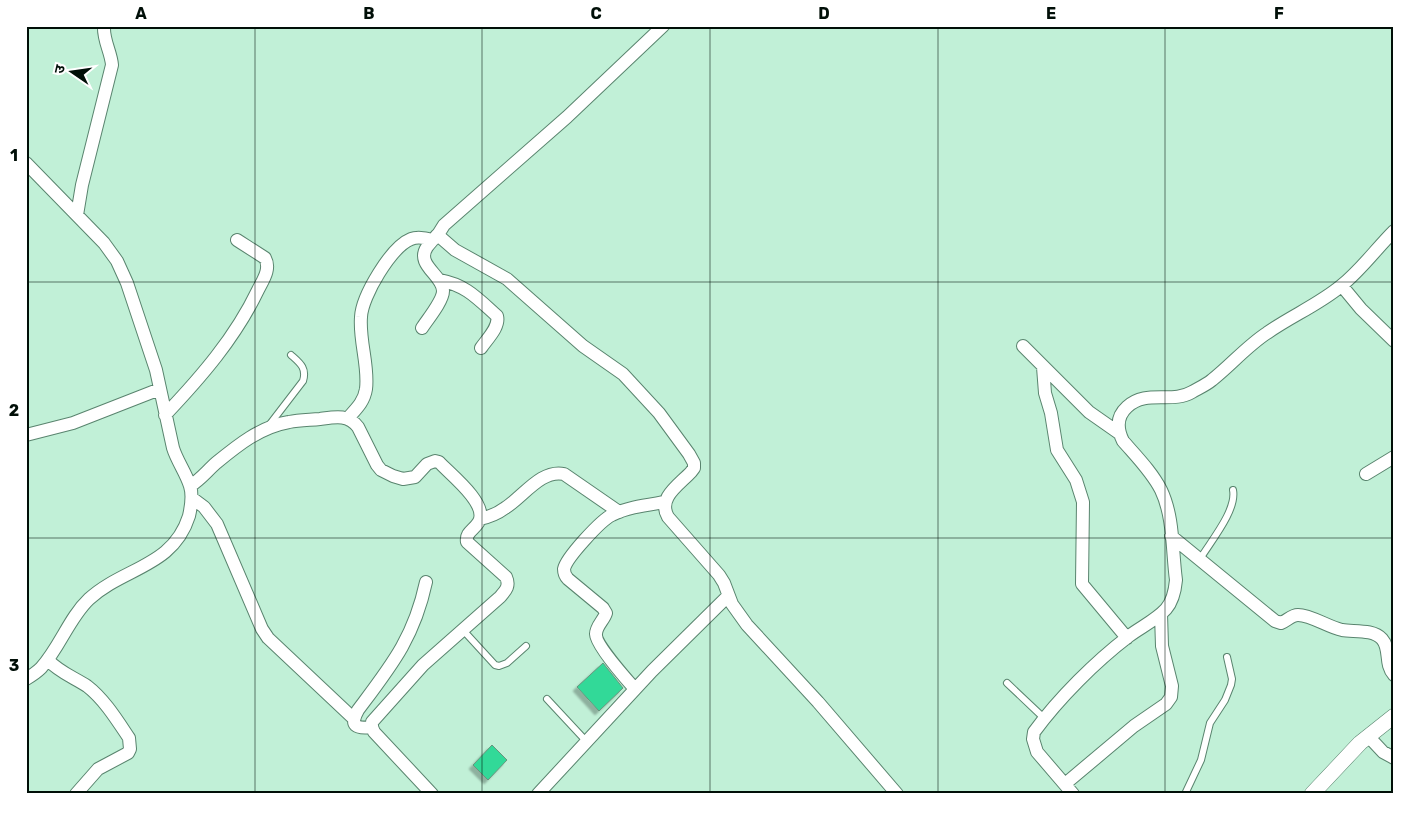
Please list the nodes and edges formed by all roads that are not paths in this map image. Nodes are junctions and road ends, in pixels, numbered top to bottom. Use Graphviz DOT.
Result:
graph roads {
  1 [pos="104,26"];
  2 [pos="664,26"];
  3 [pos="26,163"];
  4 [pos="77,215"];
  5 [pos="1394,230"];
  6 [pos="436,236"];
  7 [pos="237,240"];
  8 [pos="439,280"];
  9 [pos="1342,286"];
  10 [pos="422,328"];
  11 [pos="1394,341"];
  12 [pos="1023,346"];
  13 [pos="481,348"];
  14 [pos="291,355"];
  15 [pos="1043,367"];
  16 [pos="160,390"];
  17 [pos="166,415"];
  18 [pos="348,418"];
  19 [pos="268,427"];
  20 [pos="1119,433"];
  21 [pos="26,435"];
  22 [pos="1394,458"];
  23 [pos="1366,474"];
  24 [pos="1233,490"];
  25 [pos="191,492"];
  26 [pos="664,502"];
  27 [pos="619,512"];
  28 [pos="480,519"];
  29 [pos="1171,536"];
  30 [pos="1200,559"];
  31 [pos="426,582"];
  32 [pos="728,596"];
  33 [pos="1160,614"];
  34 [pos="462,629"];
  35 [pos="1127,638"];
  36 [pos="526,646"];
  37 [pos="1227,657"];
  38 [pos="48,660"];
  39 [pos="1394,674"];
  40 [pos="26,679"];
  41 [pos="1006,683"];
  42 [pos="635,690"];
  43 [pos="547,699"];
  44 [pos="1394,716"];
  45 [pos="353,718"];
  46 [pos="1045,719"];
  47 [pos="372,727"];
  48 [pos="1368,736"];
  49 [pos="587,742"];
  50 [pos="1394,758"];
  51 [pos="1069,789"];
  52 [pos="76,794"];
  53 [pos="432,794"];
  54 [pos="538,794"];
  55 [pos="898,794"];
  56 [pos="1185,794"];
  57 [pos="1312,794"];
  1 -- 4 [label="street"];
  2 -- 6 [label="street"];
  3 -- 4 [label="street"];
  4 -- 16 [label="street"];
  5 -- 9 [label="street"];
  6 -- 8 [label="street"];
  6 -- 18 [label="street"];
  6 -- 26 [label="street"];
  7 -- 17 [label="street"];
  8 -- 10 [label="street"];
  8 -- 13 [label="street"];
  9 -- 11 [label="street"];
  9 -- 20 [label="street"];
  12 -- 15 [label="street"];
  14 -- 19 [label="lane"];
  15 -- 20 [label="street"];
  15 -- 35 [label="street"];
  16 -- 17 [label="street"];
  16 -- 21 [label="street"];
  17 -- 25 [label="street"];
  18 -- 19 [label="street"];
  18 -- 28 [label="street"];
  19 -- 25 [label="street"];
  20 -- 29 [label="street"];
  22 -- 23 [label="street"];
  24 -- 30 [label="lane"];
  25 -- 38 [label="street"];
  25 -- 45 [label="street"];
  26 -- 27 [label="street"];
  26 -- 32 [label="street"];
  27 -- 28 [label="street"];
  27 -- 42 [label="street"];
  28 -- 34 [label="street"];
  29 -- 30 [label="street"];
  29 -- 33 [label="street"];
  30 -- 39 [label="street"];
  31 -- 45 [label="street"];
  32 -- 42 [label="street"];
  32 -- 55 [label="street"];
  33 -- 35 [label="street"];
  33 -- 51 [label="street"];
  34 -- 36 [label="lane"];
  34 -- 47 [label="street"];
  35 -- 46 [label="street"];
  37 -- 56 [label="lane"];
  38 -- 40 [label="street"];
  38 -- 52 [label="street"];
  41 -- 46 [label="lane"];
  42 -- 49 [label="street"];
  43 -- 49 [label="lane"];
  44 -- 48 [label="street"];
  45 -- 47 [label="street"];
  46 -- 51 [label="street"];
  47 -- 53 [label="street"];
  48 -- 50 [label="street"];
  48 -- 57 [label="street"];
  49 -- 54 [label="street"];
}
